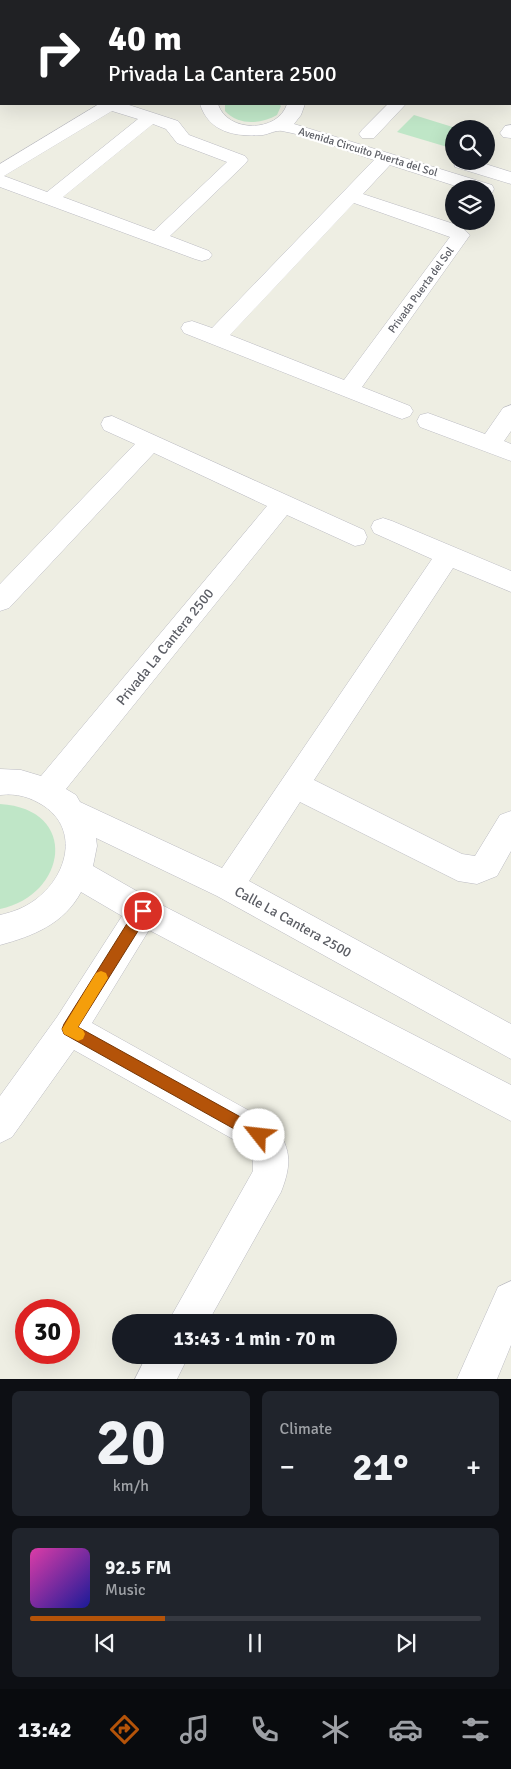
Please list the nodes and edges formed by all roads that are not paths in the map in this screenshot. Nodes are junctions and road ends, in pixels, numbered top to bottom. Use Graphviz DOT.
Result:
graph roads {
  1 [pos="109,105"];
  2 [pos="114,105"];
  3 [pos="396,105"];
  4 [pos="296,108"];
  5 [pos="195,117"];
  6 [pos="314,117"];
  7 [pos="150,118"];
  8 [pos="280,125"];
  9 [pos="350,128"];
  10 [pos="368,134"];
  11 [pos="387,149"];
  12 [pos="485,170"];
  13 [pos="0,172"];
  14 [pos="511,178"];
  15 [pos="464,180"];
  16 [pos="0,181"];
  17 [pos="495,192"];
  18 [pos="351,196"];
  19 [pos="511,197"];
  20 [pos="49,199"];
  21 [pos="157,238"];
  22 [pos="202,255"];
  23 [pos="192,328"];
  24 [pos="216,338"];
  25 [pos="348,390"];
  26 [pos="402,411"];
  27 [pos="511,413"];
  28 [pos="428,421"];
  29 [pos="112,424"];
  30 [pos="152,442"];
  31 [pos="500,449"];
  32 [pos="284,504"];
  33 [pos="383,527"];
  34 [pos="355,537"];
  35 [pos="448,555"];
  36 [pos="511,582"];
  37 [pos="0,601"];
  38 [pos="0,782"];
  39 [pos="295,785"];
  40 [pos="59,801"];
  41 [pos="511,824"];
  42 [pos="77,873"];
  43 [pos="228,886"];
  44 [pos="143,911"];
  45 [pos="0,930"];
  46 [pos="69,1029"];
  47 [pos="511,1042"];
  48 [pos="511,1104"];
  49 [pos="0,1125"];
  50 [pos="511,1300"];
  51 [pos="192,1314"];
  52 [pos="164,1364"];
  53 [pos="155,1379"];
  54 [pos="477,1379"];
  1 -- 13 [label="street"];
  2 -- 7 [label="street"];
  3 -- 10 [label="street"];
  4 -- 6 [label="street, Avenida Circuito Puerta del Sol"];
  4 -- 8 [label="street"];
  5 -- 7 [label="street"];
  5 -- 8 [label="street"];
  5 -- 21 [label="street"];
  7 -- 20 [label="street"];
  8 -- 11 [label="street, Avenida Circuito Puerta del Sol"];
  9 -- 10 [label="street, Avenida Circuito Puerta del Sol"];
  10 -- 11 [label="street, Avenida Circuito Puerta del Sol"];
  11 -- 15 [label="street, Avenida Circuito Puerta del Sol"];
  11 -- 18 [label="street"];
  12 -- 14 [label="street, Avenida Circuito Puerta del Sol"];
  16 -- 20 [label="street"];
  17 -- 19 [label="street, Avenida Circuito Puerta del Sol"];
  18 -- 24 [label="street"];
  18 -- 25 [label="street, Privada Puerta del Sol"];
  20 -- 21 [label="street"];
  21 -- 22 [label="street"];
  23 -- 24 [label="street"];
  24 -- 25 [label="street"];
  25 -- 26 [label="street"];
  27 -- 31 [label="street"];
  28 -- 31 [label="street"];
  29 -- 30 [label="street"];
  30 -- 32 [label="street"];
  30 -- 37 [label="street"];
  32 -- 34 [label="street"];
  32 -- 40 [label="street, Privada La Cantera 2500"];
  33 -- 35 [label="street"];
  35 -- 36 [label="street"];
  35 -- 39 [label="street"];
  38 -- 40 [label="street, Calle La Cantera 2500"];
  39 -- 41 [label="street"];
  39 -- 43 [label="street"];
  40 -- 42 [label="street"];
  40 -- 43 [label="street, Calle La Cantera 2500"];
  42 -- 44 [label="street"];
  42 -- 45 [label="street"];
  43 -- 47 [label="street, Calle La Cantera 2500"];
  44 -- 46 [label="street"];
  44 -- 48 [label="street"];
  46 -- 49 [label="street"];
  46 -- 51 [label="street"];
  50 -- 54 [label="street"];
  52 -- 53 [label="street"];
}
